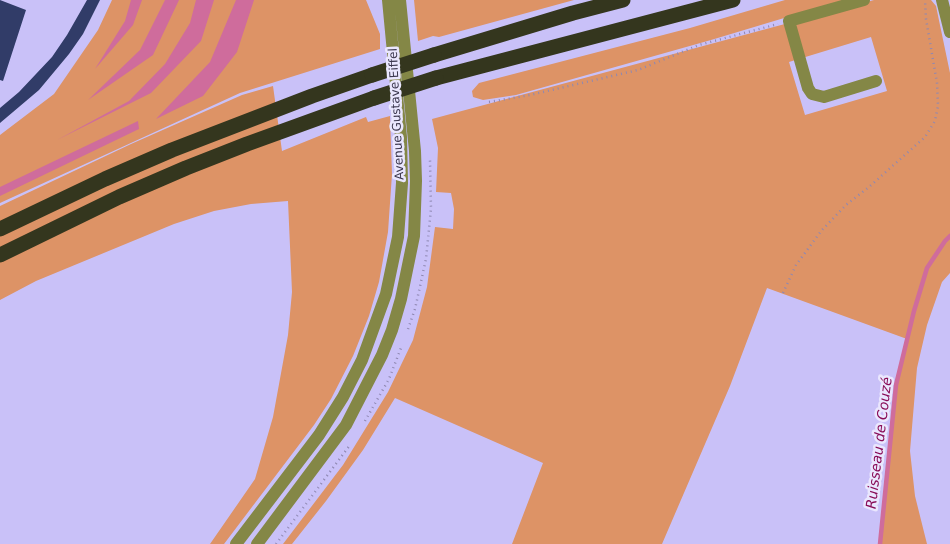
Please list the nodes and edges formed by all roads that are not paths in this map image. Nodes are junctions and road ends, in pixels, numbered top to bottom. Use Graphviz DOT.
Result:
graph roads {
  1 [pos="388,0"];
  2 [pos="400,0"];
  3 [pos="623,0"];
  4 [pos="733,0"];
  5 [pos="864,0"];
  6 [pos="942,0"];
  7 [pos="950,32"];
  8 [pos="876,81"];
  9 [pos="0,229"];
  10 [pos="0,255"];
  11 [pos="236,544"];
  12 [pos="257,544"];
  1 -- 11 [label="street, Avenue Gustave Eiffel"];
  2 -- 12 [label="street, Avenue Gustave Eiffel"];
  3 -- 9 [label="highway, bridge"];
  4 -- 10 [label="highway, bridge"];
  5 -- 8 [label="street"];
  6 -- 7 [label="street"];
}
